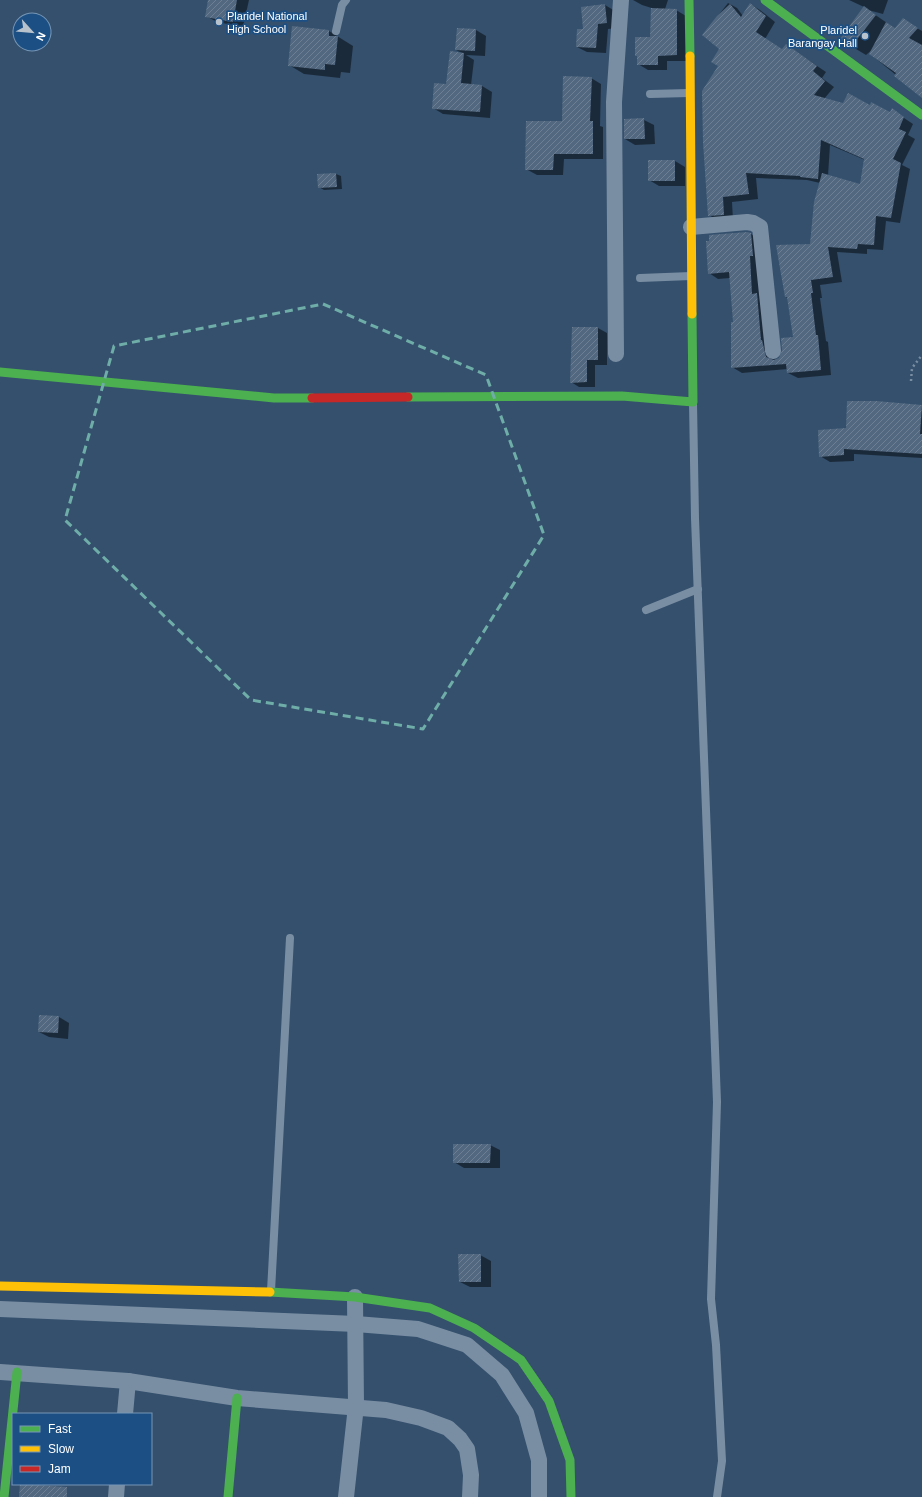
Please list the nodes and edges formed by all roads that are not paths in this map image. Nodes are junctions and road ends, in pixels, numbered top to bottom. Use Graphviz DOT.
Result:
graph roads {
  1 [pos="346,0"];
  2 [pos="621,0"];
  3 [pos="689,0"];
  4 [pos="766,0"];
  5 [pos="336,31"];
  6 [pos="690,93"];
  7 [pos="650,94"];
  8 [pos="922,115"];
  9 [pos="691,227"];
  10 [pos="692,276"];
  11 [pos="640,278"];
  12 [pos="773,351"];
  13 [pos="616,354"];
  14 [pos="0,372"];
  15 [pos="693,402"];
  16 [pos="698,589"];
  17 [pos="646,610"];
  18 [pos="290,938"];
  19 [pos="0,1286"];
  20 [pos="271,1292"];
  21 [pos="355,1297"];
  22 [pos="0,1309"];
  23 [pos="356,1324"];
  24 [pos="0,1372"];
  25 [pos="17,1372"];
  26 [pos="128,1381"];
  27 [pos="237,1398"];
  28 [pos="356,1406"];
  29 [pos="13,1413"];
  30 [pos="125,1413"];
  31 [pos="12,1420"];
  32 [pos="118,1485"];
  33 [pos="4,1497"];
  34 [pos="116,1497"];
  35 [pos="228,1497"];
  36 [pos="346,1497"];
  37 [pos="470,1497"];
  38 [pos="539,1497"];
  39 [pos="571,1497"];
  40 [pos="717,1497"];
  1 -- 5 [label="lane"];
  2 -- 13 [label="street"];
  3 -- 6 [label="street"];
  4 -- 8 [label="street"];
  6 -- 7 [label="lane"];
  6 -- 9 [label="street"];
  9 -- 10 [label="street"];
  9 -- 12 [label="street"];
  10 -- 11 [label="lane"];
  10 -- 15 [label="street"];
  14 -- 15 [label="street"];
  15 -- 16 [label="lane"];
  16 -- 17 [label="lane"];
  16 -- 40 [label="lane"];
  18 -- 20 [label="lane"];
  19 -- 20 [label="street"];
  20 -- 21 [label="street"];
  21 -- 23 [label="street"];
  21 -- 39 [label="street"];
  22 -- 23 [label="street"];
  23 -- 28 [label="street"];
  23 -- 38 [label="street"];
  24 -- 25 [label="street"];
  25 -- 26 [label="street"];
  25 -- 29 [label="street"];
  26 -- 27 [label="street"];
  26 -- 30 [label="street"];
  27 -- 28 [label="street"];
  27 -- 35 [label="street"];
  28 -- 36 [label="street"];
  28 -- 37 [label="street"];
  31 -- 33 [label="street"];
  32 -- 34 [label="street"];
}
